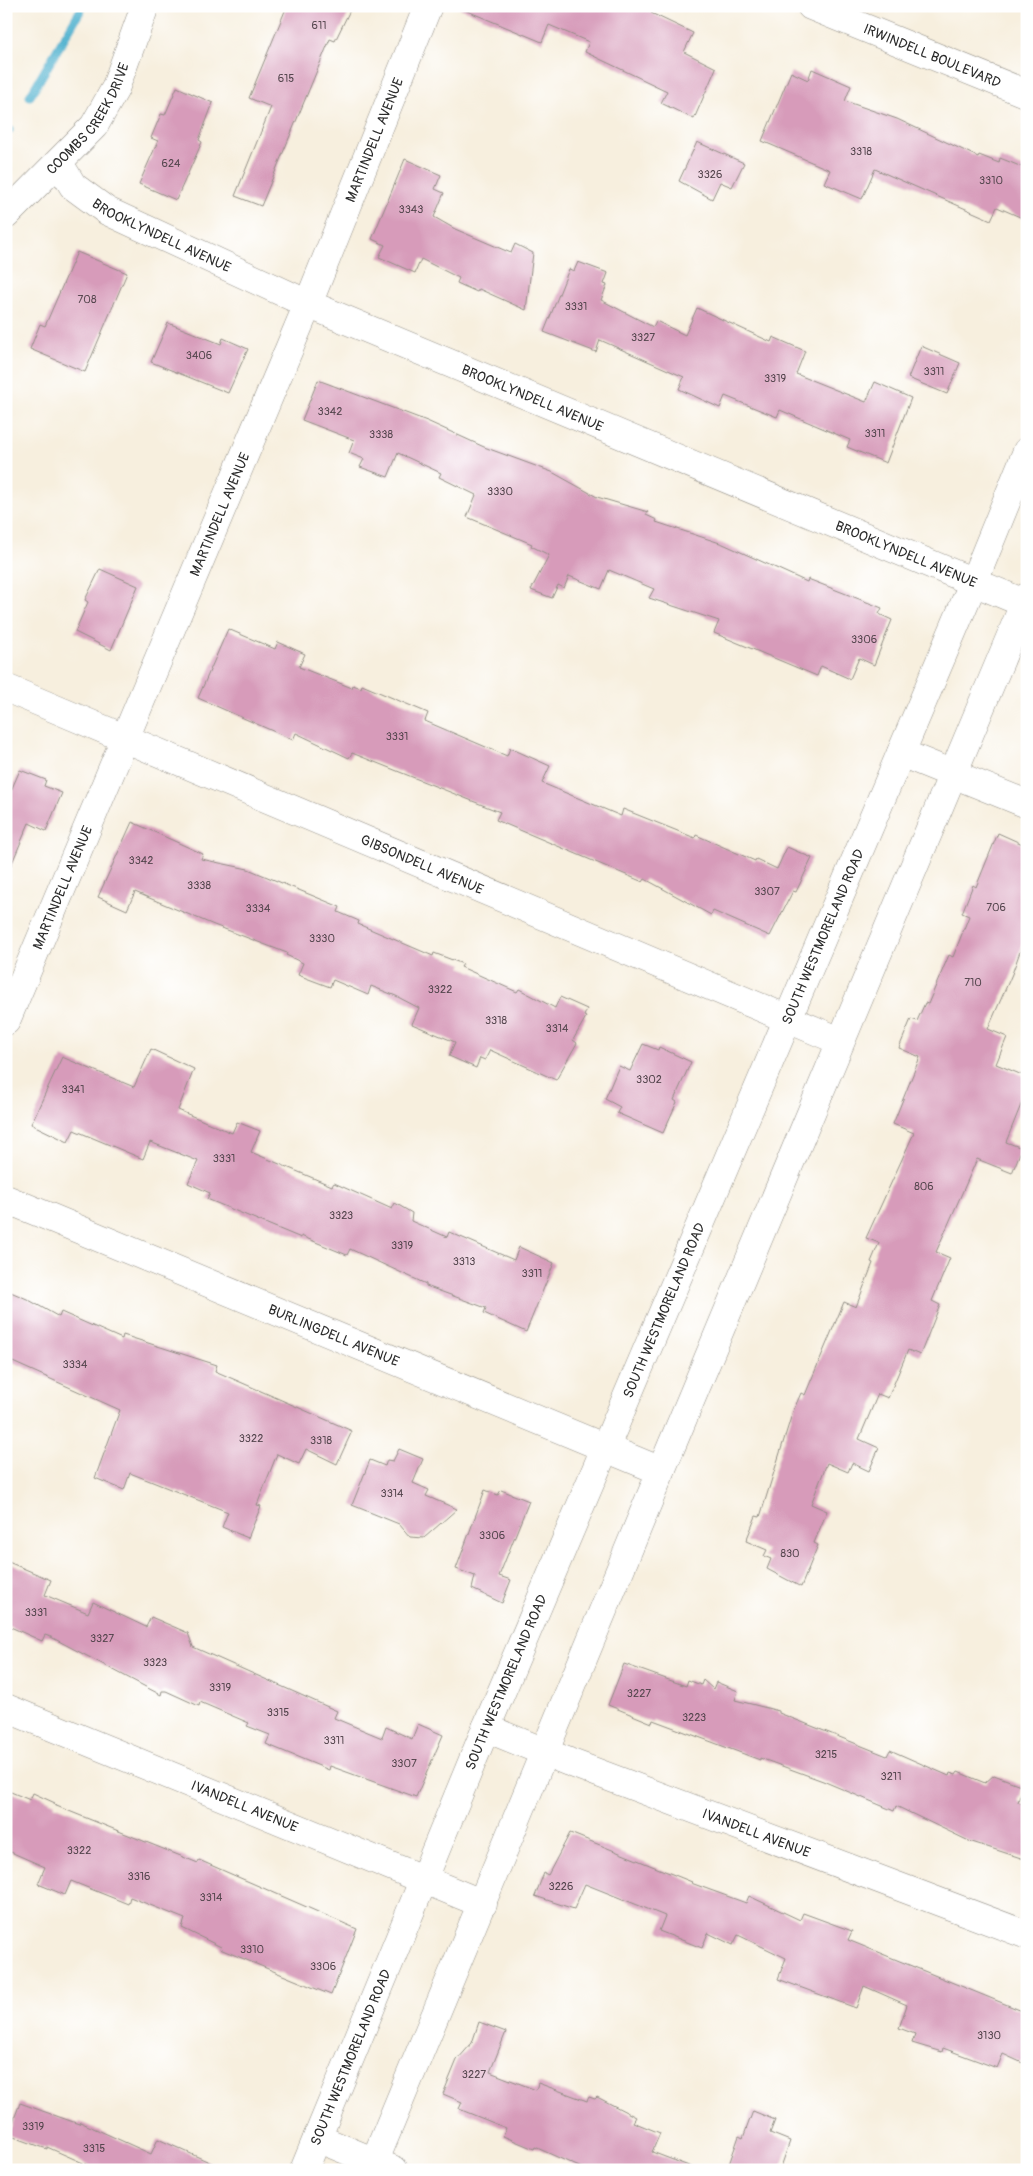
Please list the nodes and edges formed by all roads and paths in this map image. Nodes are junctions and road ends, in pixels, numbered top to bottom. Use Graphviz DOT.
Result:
graph roads {
  1 [pos="144,6"];
  2 [pos="428,6"];
  3 [pos="811,6"];
  4 [pos="1027,94"];
  5 [pos="59,163"];
  6 [pos="6,215"];
  7 [pos="308,304"];
  8 [pos="1027,451"];
  9 [pos="974,581"];
  10 [pos="1026,600"];
  11 [pos="6,688"];
  12 [pos="125,738"];
  13 [pos="901,753"];
  14 [pos="953,774"];
  15 [pos="1027,804"];
  16 [pos="787,1019"];
  17 [pos="6,1021"];
  18 [pos="840,1041"];
  19 [pos="6,1199"];
  20 [pos="605,1448"];
  21 [pos="660,1471"];
  22 [pos="6,1708"];
  23 [pos="486,1728"];
  24 [pos="545,1752"];
  25 [pos="423,1880"];
  26 [pos="483,1904"];
  27 [pos="1027,1935"];
  28 [pos="317,2138"];
  29 [pos="380,2167"];
  30 [pos="304,2170"];
  1 -- 5 [label="street, COOMBS CREEK DRIVE"];
  2 -- 7 [label="street, MARTINDELL AVENUE"];
  3 -- 4 [label="street, IRWINDELL BOULEVARD"];
  5 -- 6 [label="street, COOMBS CREEK DRIVE"];
  5 -- 7 [label="street, BROOKLYNDELL AVENUE"];
  7 -- 9 [label="street, BROOKLYNDELL AVENUE"];
  7 -- 12 [label="street, MARTINDELL AVENUE"];
  8 -- 9 [label="street, SOUTH WESTMORELAND ROAD"];
  9 -- 10 [label="street, BROOKLYNDELL AVENUE"];
  9 -- 13 [label="street, SOUTH WESTMORELAND ROAD"];
  10 -- 14 [label="street"];
  11 -- 12 [label="street, GIBSONDELL AVENUE"];
  12 -- 16 [label="street, GIBSONDELL AVENUE"];
  12 -- 17 [label="street, MARTINDELL AVENUE"];
  13 -- 14 [label="street"];
  13 -- 16 [label="street, SOUTH WESTMORELAND ROAD"];
  14 -- 15 [label="street"];
  14 -- 18 [label="street"];
  16 -- 18 [label="street, GIBSONDELL AVENUE"];
  16 -- 20 [label="street, SOUTH WESTMORELAND ROAD"];
  18 -- 21 [label="street"];
  19 -- 20 [label="street, BURLINGDELL AVENUE"];
  20 -- 21 [label="street, BURLINGDELL AVENUE"];
  20 -- 23 [label="street, SOUTH WESTMORELAND ROAD"];
  21 -- 24 [label="street"];
  22 -- 25 [label="street, IVANDELL AVENUE"];
  23 -- 24 [label="street, IVANDELL AVENUE"];
  23 -- 25 [label="street, SOUTH WESTMORELAND ROAD"];
  24 -- 26 [label="street"];
  24 -- 27 [label="street, IVANDELL AVENUE"];
  25 -- 26 [label="street, IVANDELL AVENUE"];
  25 -- 28 [label="street, SOUTH WESTMORELAND ROAD"];
  26 -- 29 [label="street"];
  28 -- 29 [label="street"];
  28 -- 30 [label="street, SOUTH WESTMORELAND ROAD"];
}
